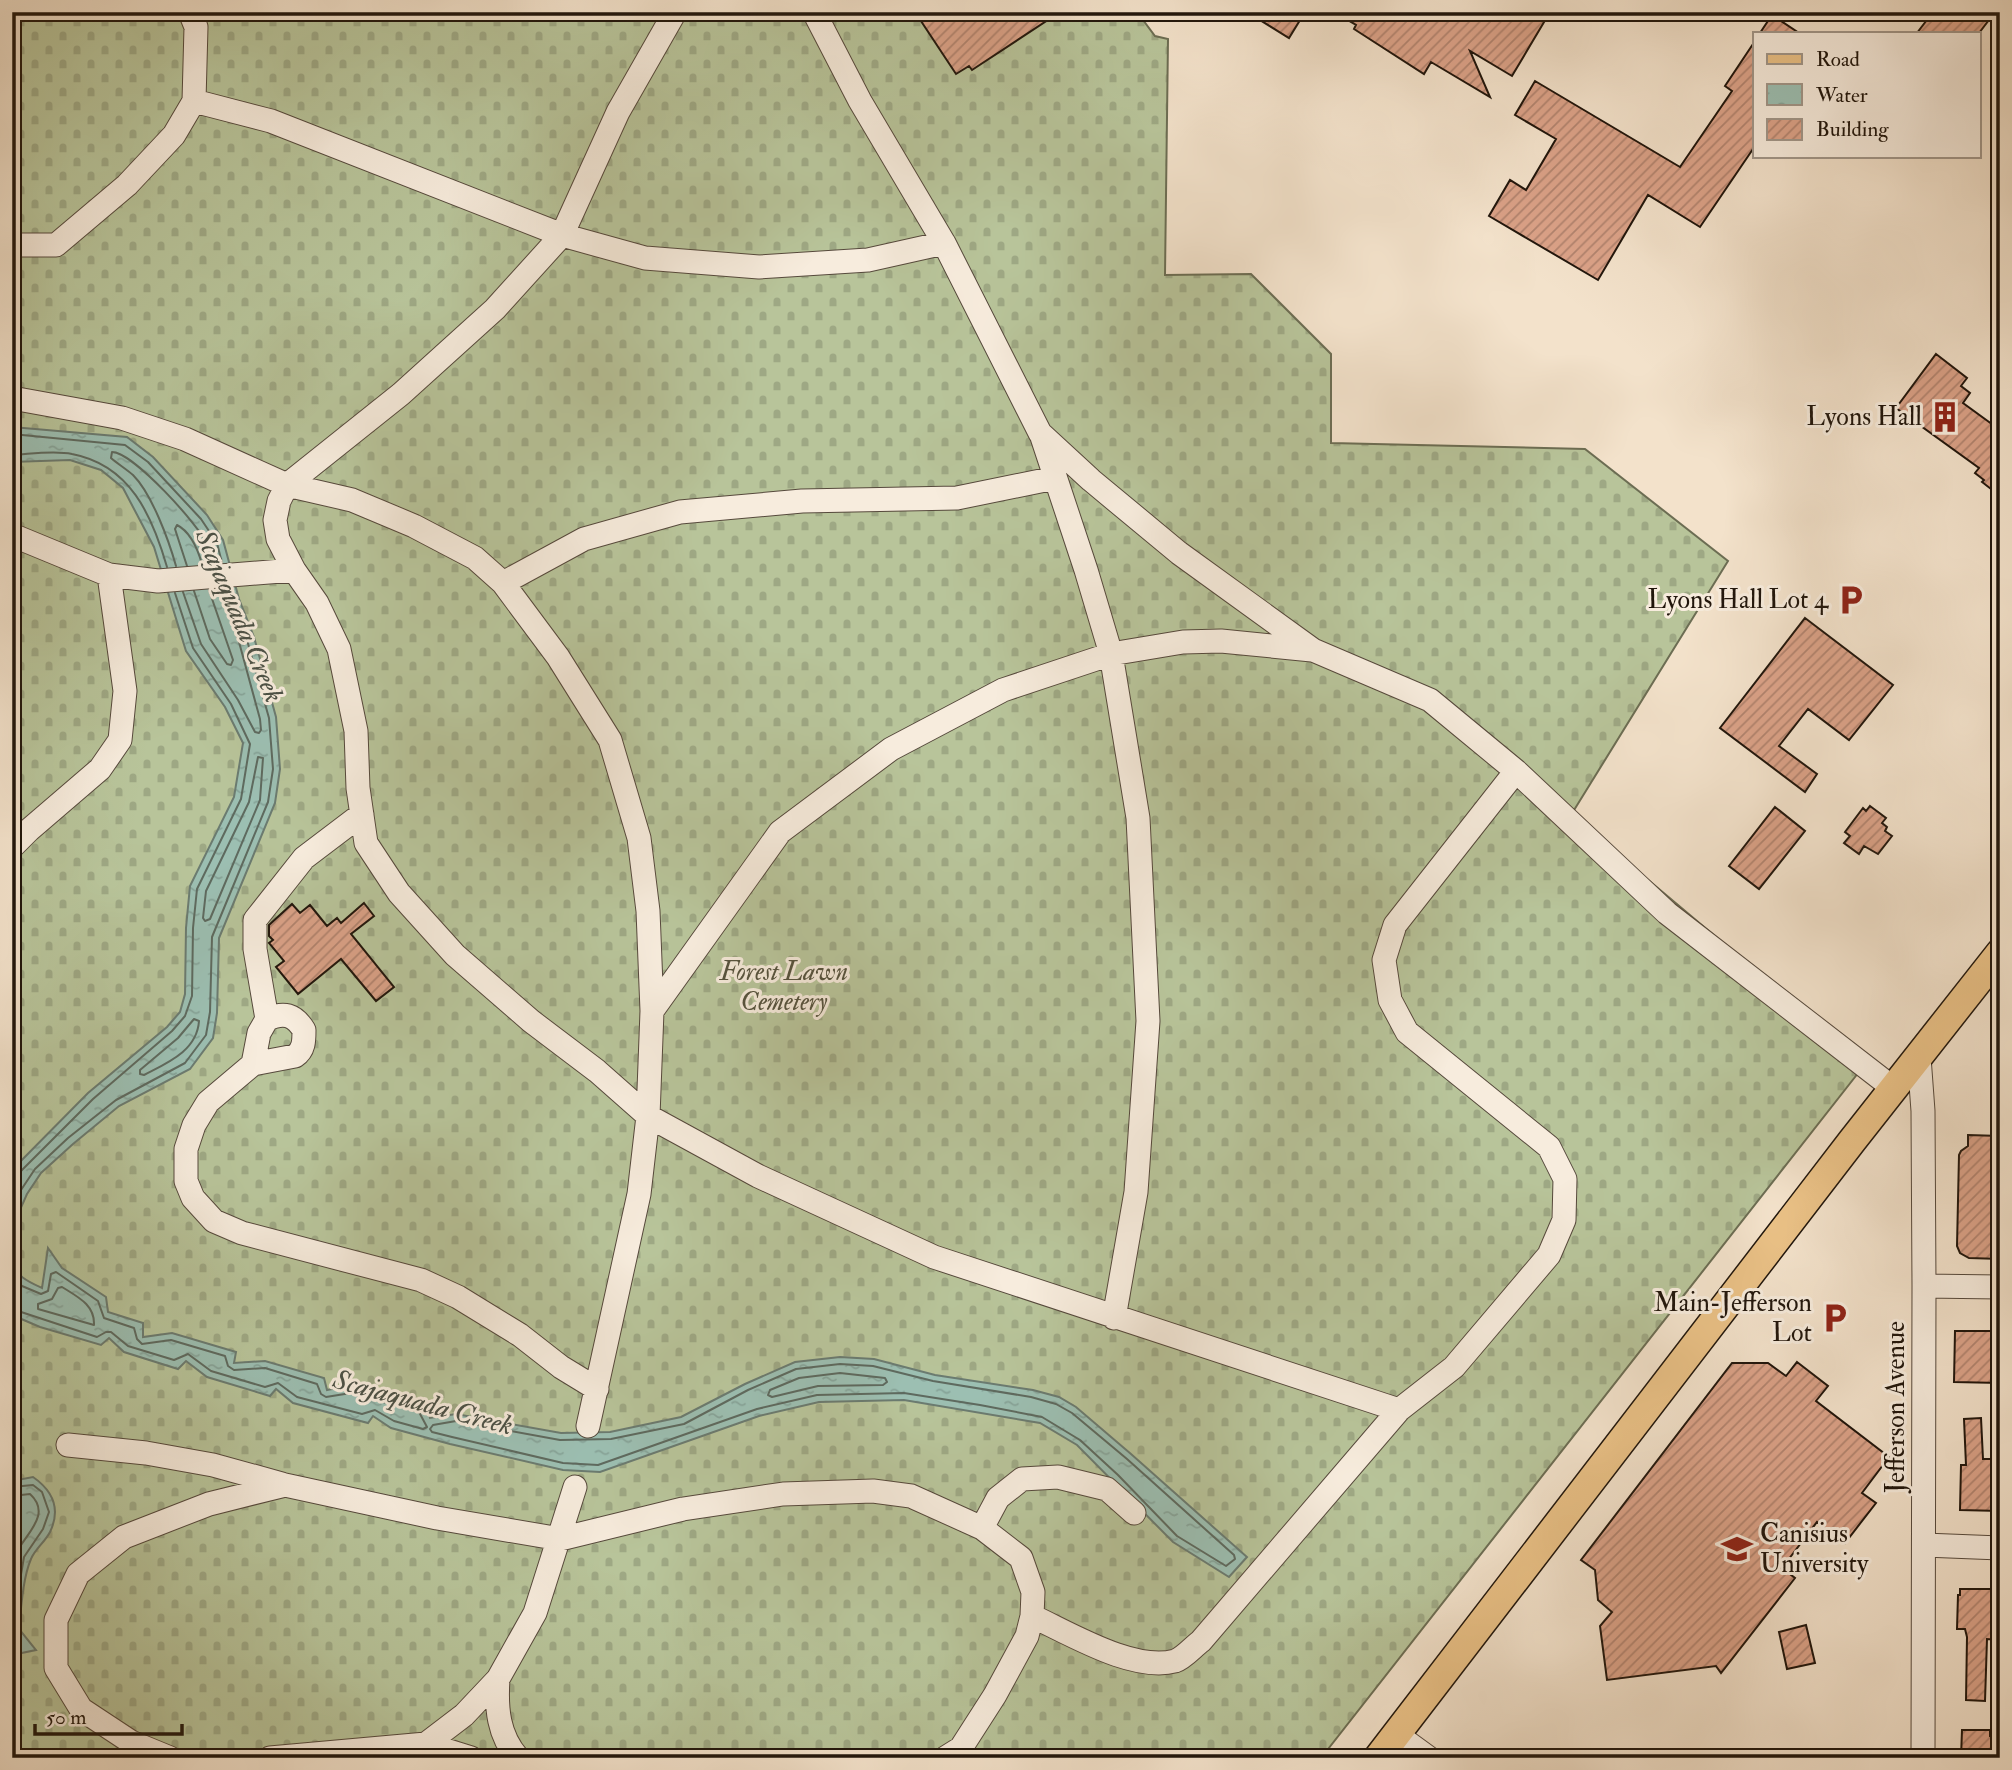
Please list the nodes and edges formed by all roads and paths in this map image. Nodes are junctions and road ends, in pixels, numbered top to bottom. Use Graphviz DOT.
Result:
graph roads {
  1 [pos="190,12"];
  2 [pos="675,12"];
  3 [pos="814,12"];
  4 [pos="194,101"];
  5 [pos="562,235"];
  6 [pos="944,243"];
  7 [pos="12,245"];
  8 [pos="12,398"];
  9 [pos="1040,433"];
  10 [pos="1055,478"];
  11 [pos="287,485"];
  12 [pos="12,535"];
  13 [pos="294,570"];
  14 [pos="109,575"];
  15 [pos="503,583"];
  16 [pos="1313,650"];
  17 [pos="1111,654"];
  18 [pos="1516,771"];
  19 [pos="362,814"];
  20 [pos="12,847"];
  21 [pos="2000,953"];
  22 [pos="652,1012"];
  23 [pos="267,1019"];
  24 [pos="1919,1057"];
  25 [pos="253,1065"];
  26 [pos="1894,1088"];
  27 [pos="648,1116"];
  28 [pos="1924,1286"];
  29 [pos="2000,1287"];
  30 [pos="1114,1318"];
  31 [pos="597,1388"];
  32 [pos="1399,1410"];
  33 [pos="588,1426"];
  34 [pos="68,1445"];
  35 [pos="285,1485"];
  36 [pos="575,1488"];
  37 [pos="1134,1513"];
  38 [pos="982,1528"];
  39 [pos="560,1539"];
  40 [pos="1924,1545"];
  41 [pos="2000,1548"];
  42 [pos="1032,1616"];
  43 [pos="498,1679"];
  44 [pos="1396,1734"];
  45 [pos="426,1744"];
  46 [pos="959,1755"];
  47 [pos="170,1758"];
  48 [pos="270,1758"];
  49 [pos="471,1758"];
  50 [pos="518,1758"];
  51 [pos="1378,1758"];
  52 [pos="1429,1758"];
  53 [pos="1923,1758"];
  1 -- 4 [label="street"];
  2 -- 5 [label="street"];
  3 -- 6 [label="street"];
  4 -- 5 [label="street"];
  4 -- 7 [label="street"];
  5 -- 6 [label="street"];
  5 -- 11 [label="street"];
  6 -- 9 [label="street"];
  8 -- 11 [label="street"];
  9 -- 10 [label="street"];
  9 -- 16 [label="street"];
  10 -- 15 [label="street"];
  10 -- 17 [label="street"];
  11 -- 13 [label="street"];
  11 -- 15 [label="street"];
  12 -- 14 [label="street"];
  13 -- 14 [label="street"];
  13 -- 19 [label="street"];
  14 -- 20 [label="street"];
  15 -- 22 [label="street"];
  16 -- 17 [label="street"];
  16 -- 18 [label="street"];
  17 -- 22 [label="street"];
  17 -- 30 [label="street"];
  18 -- 26 [label="street"];
  18 -- 32 [label="street"];
  19 -- 23 [label="street"];
  19 -- 27 [label="street"];
  21 -- 24 [label="main road"];
  22 -- 27 [label="street"];
  23 -- 25 [label="street"];
  23 -- 25 [label="street"];
  24 -- 26 [label="main road"];
  24 -- 28 [label="street, Jefferson Avenue"];
  25 -- 31 [label="street"];
  26 -- 44 [label="main road"];
  27 -- 30 [label="street"];
  27 -- 31 [label="street"];
  28 -- 29 [label="street"];
  28 -- 40 [label="street, Jefferson Avenue"];
  30 -- 32 [label="street"];
  31 -- 33 [label="street"];
  32 -- 42 [label="street"];
  34 -- 35 [label="street"];
  35 -- 39 [label="street"];
  35 -- 47 [label="street"];
  36 -- 39 [label="street"];
  37 -- 38 [label="street"];
  38 -- 39 [label="street"];
  38 -- 42 [label="street"];
  39 -- 43 [label="street"];
  40 -- 41 [label="street"];
  40 -- 53 [label="street, Jefferson Avenue"];
  42 -- 46 [label="street"];
  43 -- 45 [label="street"];
  43 -- 50 [label="street"];
  44 -- 51 [label="main road"];
  44 -- 52 [label="street"];
  45 -- 48 [label="street"];
  45 -- 49 [label="street"];
}
